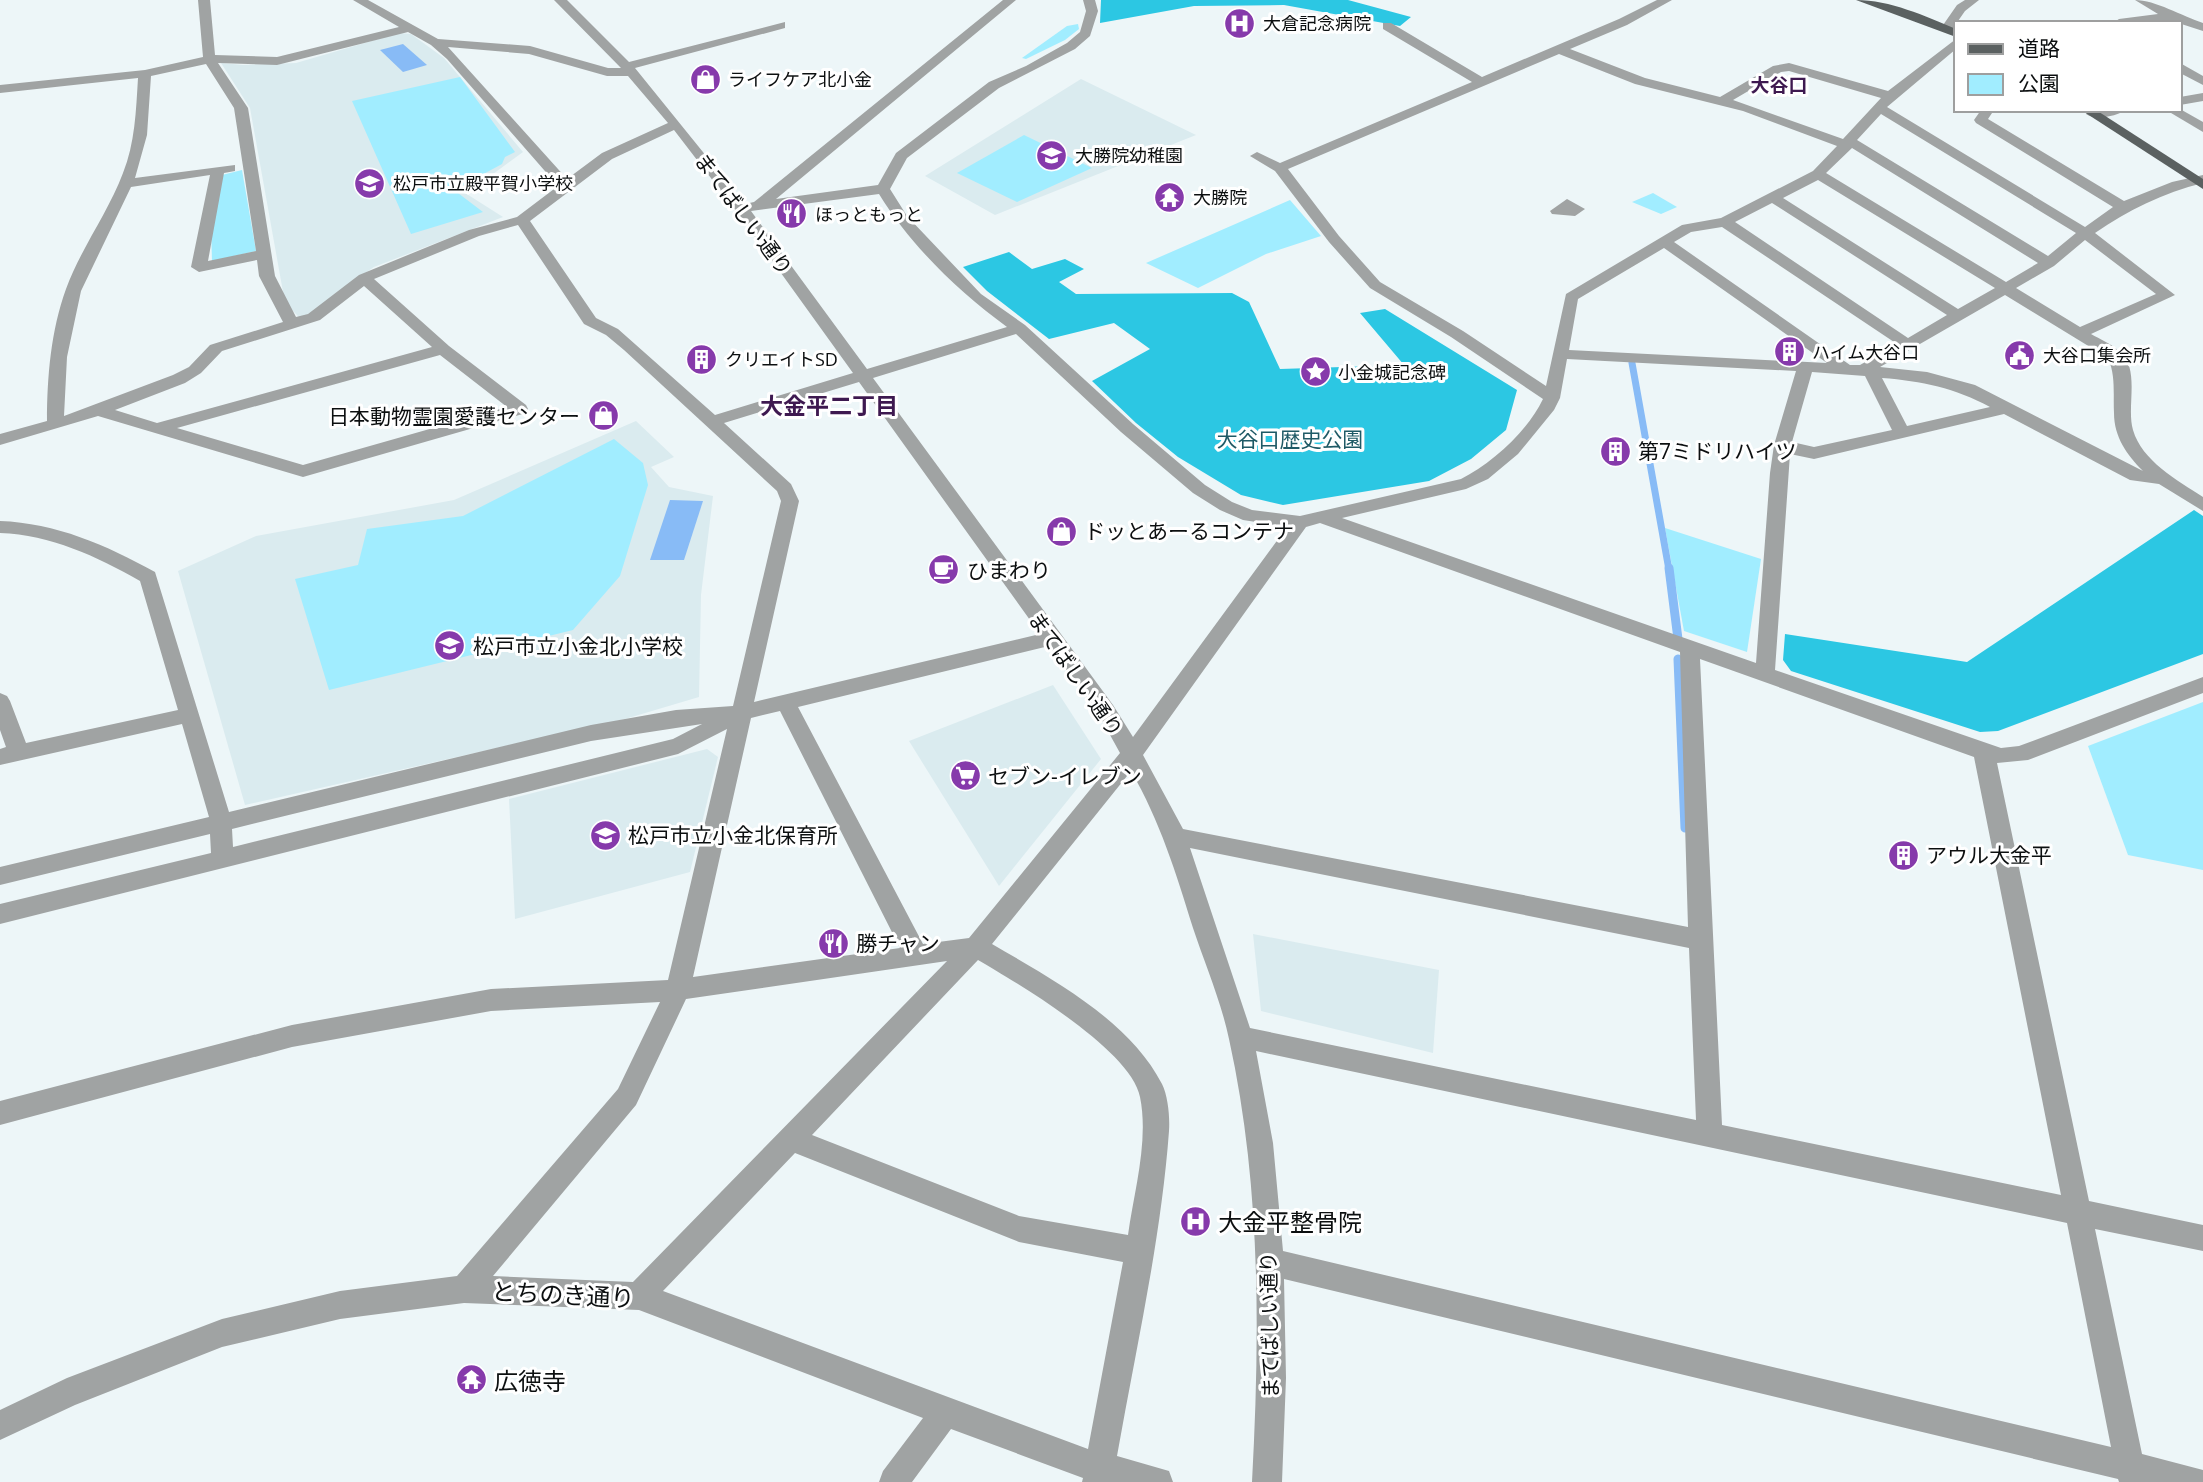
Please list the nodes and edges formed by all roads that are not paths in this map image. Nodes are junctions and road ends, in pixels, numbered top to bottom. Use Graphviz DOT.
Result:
graph roads {
  1 [pos="204,0"];
  2 [pos="359,0"];
  3 [pos="560,0"];
  4 [pos="1010,0"];
  5 [pos="1089,0"];
  6 [pos="1666,0"];
  7 [pos="1862,0"];
  8 [pos="1973,0"];
  9 [pos="2141,0"];
  10 [pos="2170,16"];
  11 [pos="1956,21"];
  12 [pos="2134,21"];
  13 [pos="781,24"];
  14 [pos="1387,26"];
  15 [pos="2203,27"];
  16 [pos="410,28"];
  17 [pos="1952,30"];
  18 [pos="435,42"];
  19 [pos="1954,45"];
  20 [pos="1559,49"];
  21 [pos="209,58"];
  22 [pos="630,69"];
  23 [pos="2182,69"];
  24 [pos="145,74"];
  25 [pos="2203,81"];
  26 [pos="1483,83"];
  27 [pos="0,89"];
  28 [pos="2203,97"];
  29 [pos="2182,101"];
  30 [pos="1721,102"];
  31 [pos="1885,102"];
  32 [pos="1986,112"];
  33 [pos="2090,112"];
  34 [pos="2175,112"];
  35 [pos="676,124"];
  36 [pos="2203,128"];
  37 [pos="1848,143"];
  38 [pos="1257,156"];
  39 [pos="250,165"];
  40 [pos="1280,168"];
  41 [pos="218,170"];
  42 [pos="1818,174"];
  43 [pos="2201,182"];
  44 [pos="125,184"];
  45 [pos="566,186"];
  46 [pos="883,189"];
  47 [pos="1773,197"];
  48 [pos="750,207"];
  49 [pos="2123,207"];
  50 [pos="522,220"];
  51 [pos="1725,222"];
  52 [pos="2085,233"];
  53 [pos="1663,241"];
  54 [pos="262,254"];
  55 [pos="2049,263"];
  56 [pos="364,278"];
  57 [pos="2005,288"];
  58 [pos="1957,316"];
  59 [pos="292,324"];
  60 [pos="1019,328"];
  61 [pos="2078,332"];
  62 [pos="1908,345"];
  63 [pos="443,349"];
  64 [pos="1560,355"];
  65 [pos="1805,368"];
  66 [pos="1846,369"];
  67 [pos="1868,371"];
  68 [pos="863,376"];
  69 [pos="1552,398"];
  70 [pos="2004,409"];
  71 [pos="98,411"];
  72 [pos="711,422"];
  73 [pos="55,424"];
  74 [pos="155,429"];
  75 [pos="1902,433"];
  76 [pos="0,440"];
  77 [pos="1783,444"];
  78 [pos="2163,479"];
  79 [pos="2203,505"];
  80 [pos="1320,517"];
  81 [pos="1300,522"];
  82 [pos="0,527"];
  83 [pos="1051,638"];
  84 [pos="1690,648"];
  85 [pos="1765,673"];
  86 [pos="2203,685"];
  87 [pos="0,701"];
  88 [pos="786,703"];
  89 [pos="741,713"];
  90 [pos="188,715"];
  91 [pos="1984,752"];
  92 [pos="1132,754"];
  93 [pos="9,755"];
  94 [pos="221,820"];
  95 [pos="1175,836"];
  96 [pos="222,857"];
  97 [pos="0,876"];
  98 [pos="0,914"];
  99 [pos="1702,940"];
  100 [pos="976,947"];
  101 [pos="916,956"];
  102 [pos="678,990"];
  103 [pos="1241,1037"];
  104 [pos="0,1112"];
  105 [pos="1709,1133"];
  106 [pos="789,1139"];
  107 [pos="2076,1211"];
  108 [pos="2203,1238"];
  109 [pos="1139,1251"];
  110 [pos="1270,1262"];
  111 [pos="464,1289"];
  112 [pos="639,1296"];
  113 [pos="945,1412"];
  114 [pos="0,1425"];
  115 [pos="1098,1474"];
  116 [pos="2131,1474"];
  117 [pos="894,1482"];
  118 [pos="1158,1482"];
  119 [pos="1267,1482"];
  120 [pos="2195,1482"];
  1 -- 21 [label="street"];
  2 -- 16 [label="street"];
  3 -- 22 [label="street, まてばしい通り"];
  4 -- 48 [label="street"];
  5 -- 46 [label="street"];
  6 -- 20 [label="street"];
  7 -- 17 [label="main road"];
  8 -- 11 [label="street"];
  9 -- 10 [label="street"];
  10 -- 12 [label="street"];
  10 -- 15 [label="street"];
  13 -- 22 [label="street"];
  14 -- 26 [label="street"];
  16 -- 18 [label="street"];
  16 -- 21 [label="street"];
  18 -- 22 [label="street"];
  18 -- 45 [label="street"];
  19 -- 31 [label="street"];
  20 -- 26 [label="street"];
  20 -- 30 [label="street"];
  21 -- 24 [label="street"];
  21 -- 39 [label="street"];
  22 -- 35 [label="street, まてばしい通り"];
  23 -- 25 [label="street"];
  24 -- 27 [label="street"];
  24 -- 44 [label="street"];
  26 -- 40 [label="street"];
  28 -- 29 [label="street"];
  30 -- 31 [label="street"];
  30 -- 37 [label="street"];
  31 -- 37 [label="street"];
  31 -- 52 [label="street"];
  32 -- 49 [label="street"];
  33 -- 43 [label="main road"];
  34 -- 36 [label="street"];
  35 -- 45 [label="street"];
  35 -- 48 [label="street, まてばしい通り"];
  37 -- 42 [label="street"];
  37 -- 55 [label="street"];
  38 -- 40 [label="street"];
  39 -- 41 [label="street"];
  39 -- 54 [label="street"];
  40 -- 69 [label="street"];
  41 -- 44 [label="street"];
  41 -- 54 [label="street"];
  42 -- 47 [label="street"];
  42 -- 57 [label="street"];
  43 -- 49 [label="street"];
  44 -- 73 [label="street"];
  45 -- 50 [label="street"];
  46 -- 48 [label="street"];
  46 -- 60 [label="street"];
  47 -- 51 [label="street"];
  47 -- 58 [label="street"];
  48 -- 68 [label="street, まてばしい通り"];
  49 -- 52 [label="street"];
  50 -- 56 [label="street"];
  50 -- 72 [label="street"];
  51 -- 53 [label="street"];
  51 -- 62 [label="street"];
  52 -- 55 [label="street"];
  52 -- 61 [label="street"];
  53 -- 64 [label="street"];
  53 -- 66 [label="street"];
  54 -- 59 [label="street"];
  55 -- 57 [label="street"];
  56 -- 59 [label="street"];
  56 -- 63 [label="street"];
  57 -- 58 [label="street"];
  57 -- 61 [label="street"];
  58 -- 62 [label="street"];
  59 -- 71 [label="street"];
  60 -- 68 [label="street"];
  60 -- 81 [label="street"];
  61 -- 78 [label="street"];
  62 -- 67 [label="street"];
  63 -- 74 [label="street"];
  63 -- 74 [label="street"];
  64 -- 65 [label="street"];
  64 -- 69 [label="street"];
  65 -- 66 [label="street"];
  65 -- 77 [label="street"];
  66 -- 67 [label="street"];
  67 -- 70 [label="street"];
  67 -- 75 [label="street"];
  68 -- 72 [label="street"];
  68 -- 83 [label="street, まてばしい通り"];
  69 -- 80 [label="street"];
  70 -- 75 [label="street"];
  70 -- 78 [label="street"];
  71 -- 73 [label="street"];
  71 -- 74 [label="street"];
  72 -- 89 [label="street"];
  73 -- 76 [label="street"];
  75 -- 77 [label="street"];
  77 -- 85 [label="street"];
  78 -- 79 [label="street"];
  80 -- 81 [label="street"];
  80 -- 84 [label="street"];
  81 -- 92 [label="street"];
  82 -- 90 [label="street"];
  83 -- 88 [label="street"];
  83 -- 92 [label="street, まてばしい通り"];
  84 -- 85 [label="street"];
  84 -- 99 [label="street"];
  85 -- 91 [label="street"];
  86 -- 91 [label="street"];
  87 -- 93 [label="street"];
  88 -- 89 [label="street"];
  88 -- 101 [label="street"];
  89 -- 94 [label="street"];
  89 -- 96 [label="street"];
  89 -- 102 [label="street"];
  90 -- 93 [label="street"];
  90 -- 94 [label="street"];
  91 -- 107 [label="street"];
  92 -- 95 [label="street, まてばしい通り"];
  92 -- 100 [label="street"];
  94 -- 96 [label="street"];
  94 -- 97 [label="street"];
  95 -- 99 [label="street"];
  95 -- 103 [label="street, まてばしい通り"];
  96 -- 98 [label="street"];
  99 -- 105 [label="street"];
  100 -- 101 [label="street"];
  100 -- 106 [label="street"];
  100 -- 109 [label="street"];
  101 -- 102 [label="street"];
  102 -- 104 [label="street"];
  102 -- 111 [label="street"];
  103 -- 105 [label="street"];
  103 -- 110 [label="street, まてばしい通り"];
  105 -- 107 [label="street"];
  106 -- 109 [label="street"];
  106 -- 112 [label="street"];
  107 -- 108 [label="street"];
  107 -- 116 [label="street"];
  109 -- 115 [label="street"];
  110 -- 116 [label="street"];
  110 -- 119 [label="street, まてばしい通り"];
  111 -- 112 [label="street, とちのき通り"];
  111 -- 114 [label="street, とちのき通り"];
  112 -- 113 [label="street, とちのき通り"];
  113 -- 115 [label="street, とちのき通り"];
  113 -- 117 [label="street"];
  115 -- 118 [label="street, とちのき通り"];
  116 -- 120 [label="street"];
}
